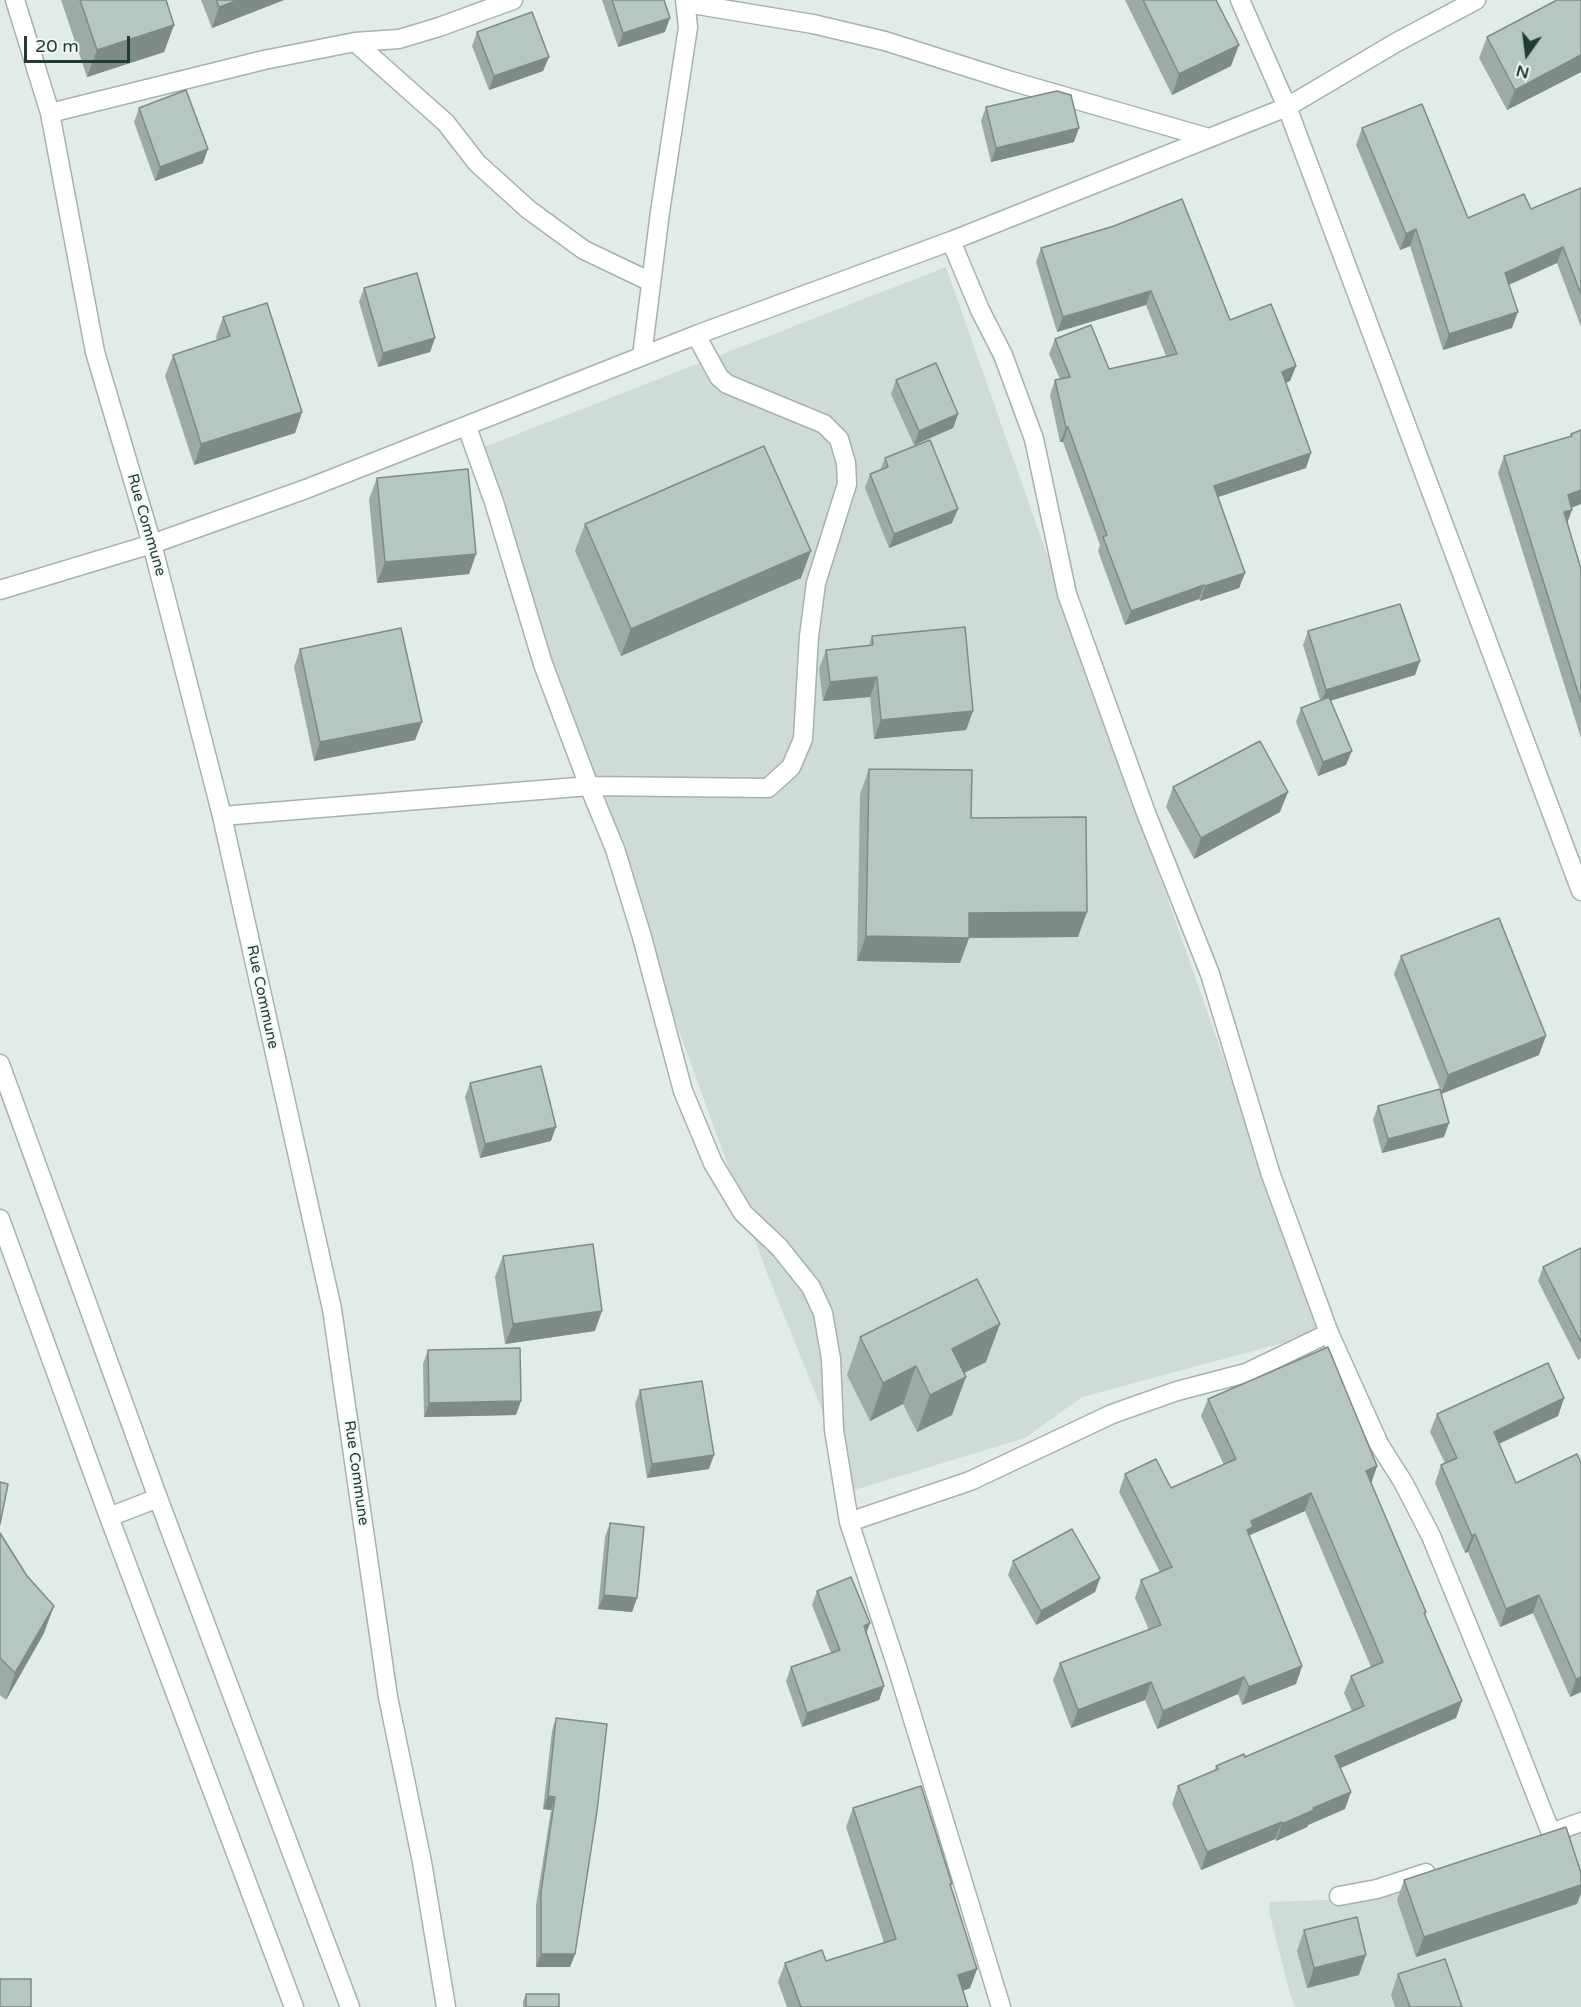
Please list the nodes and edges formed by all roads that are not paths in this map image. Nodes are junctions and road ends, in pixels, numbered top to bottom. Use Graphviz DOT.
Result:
graph roads {
  1 [pos="15,0"];
  2 [pos="513,0"];
  3 [pos="1240,0"];
  4 [pos="1476,0"];
  5 [pos="685,2"];
  6 [pos="355,42"];
  7 [pos="1287,107"];
  8 [pos="51,113"];
  9 [pos="1209,138"];
  10 [pos="951,241"];
  11 [pos="651,282"];
  12 [pos="696,335"];
  13 [pos="642,356"];
  14 [pos="467,426"];
  15 [pos="152,544"];
  16 [pos="0,590"];
  17 [pos="589,786"];
  18 [pos="222,816"];
  19 [pos="1581,891"];
  20 [pos="0,1064"];
  21 [pos="0,1219"];
  22 [pos="1329,1333"];
  23 [pos="158,1498"];
  24 [pos="109,1517"];
  25 [pos="849,1522"];
  26 [pos="1581,1822"];
  27 [pos="1442,1868"];
  28 [pos="1339,1896"];
  29 [pos="294,2007"];
  30 [pos="350,2007"];
  31 [pos="446,2007"];
  32 [pos="1001,2007"];
  1 -- 8 [label="street, Rue Commune"];
  2 -- 6 [label="street"];
  3 -- 7 [label="street"];
  4 -- 7 [label="street"];
  5 -- 9 [label="street"];
  5 -- 11 [label="street"];
  6 -- 8 [label="street"];
  6 -- 11 [label="street"];
  7 -- 9 [label="street"];
  7 -- 19 [label="street"];
  8 -- 15 [label="street, Rue Commune"];
  9 -- 10 [label="street"];
  10 -- 12 [label="street"];
  10 -- 22 [label="street"];
  11 -- 13 [label="street"];
  12 -- 13 [label="street"];
  12 -- 17 [label="street"];
  13 -- 14 [label="street"];
  14 -- 15 [label="street"];
  14 -- 17 [label="street"];
  15 -- 16 [label="street"];
  15 -- 18 [label="street, Rue Commune"];
  17 -- 18 [label="street"];
  17 -- 25 [label="street"];
  18 -- 31 [label="street, Rue Commune"];
  20 -- 23 [label="street"];
  21 -- 24 [label="street"];
  22 -- 25 [label="street"];
  22 -- 26 [label="street"];
  23 -- 24 [label="street"];
  23 -- 30 [label="street"];
  24 -- 29 [label="street"];
  25 -- 32 [label="street"];
  27 -- 28 [label="street"];
}
